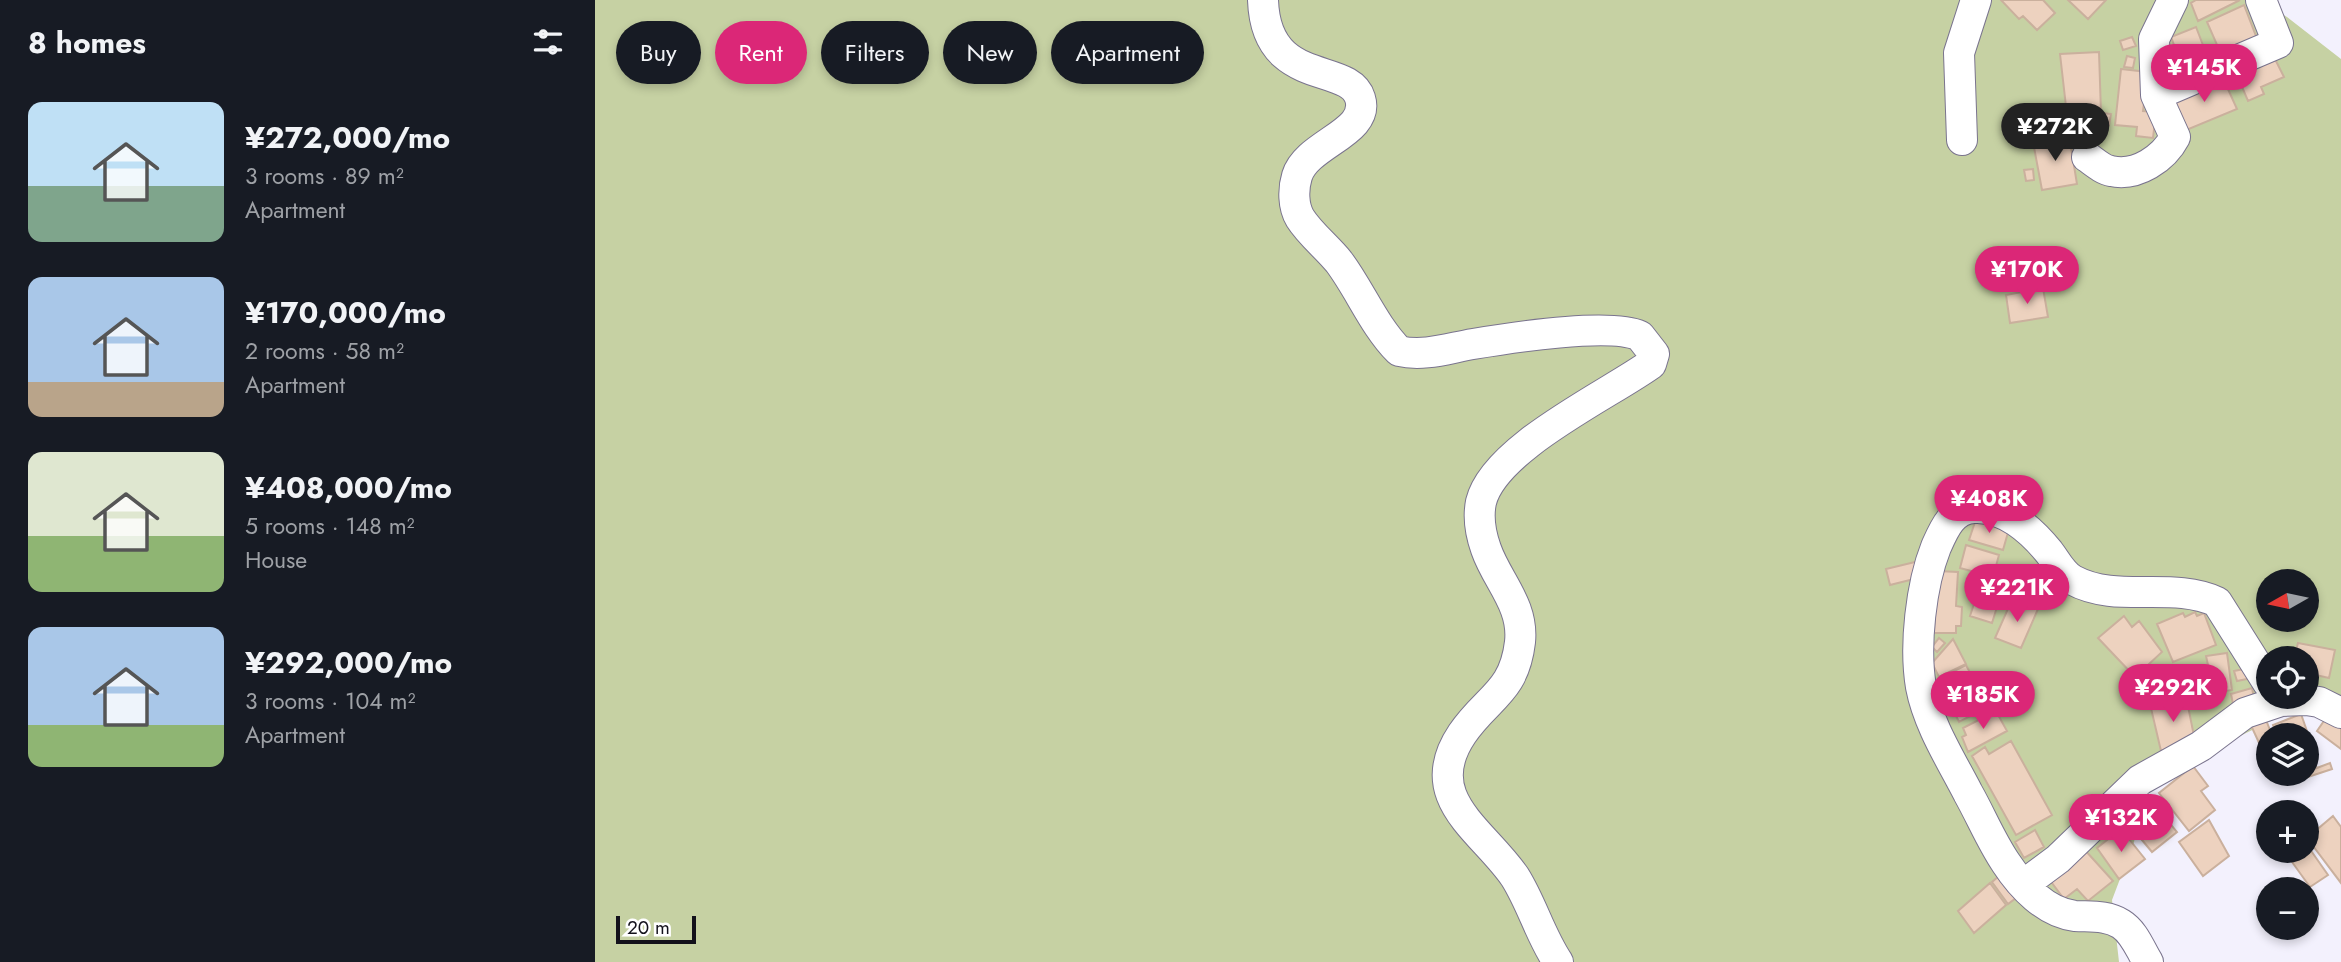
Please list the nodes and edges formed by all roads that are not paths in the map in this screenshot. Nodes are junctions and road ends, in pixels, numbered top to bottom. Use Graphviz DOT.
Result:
graph roads {
  1 [pos="1263,0"];
  2 [pos="1976,0"];
  3 [pos="2173,0"];
  4 [pos="2261,0"];
  5 [pos="2156,95"];
  6 [pos="1962,140"];
  7 [pos="2087,158"];
  8 [pos="2256,663"];
  9 [pos="2319,702"];
  10 [pos="2256,705"];
  11 [pos="2341,713"];
  12 [pos="2023,884"];
  13 [pos="1558,962"];
  14 [pos="2148,962"];
  1 -- 13 [label="street"];
  2 -- 6 [label="street"];
  3 -- 5 [label="street"];
  4 -- 5 [label="street"];
  5 -- 7 [label="street"];
  8 -- 12 [label="street"];
  9 -- 11 [label="street"];
  10 -- 12 [label="street"];
  12 -- 14 [label="street"];
}
